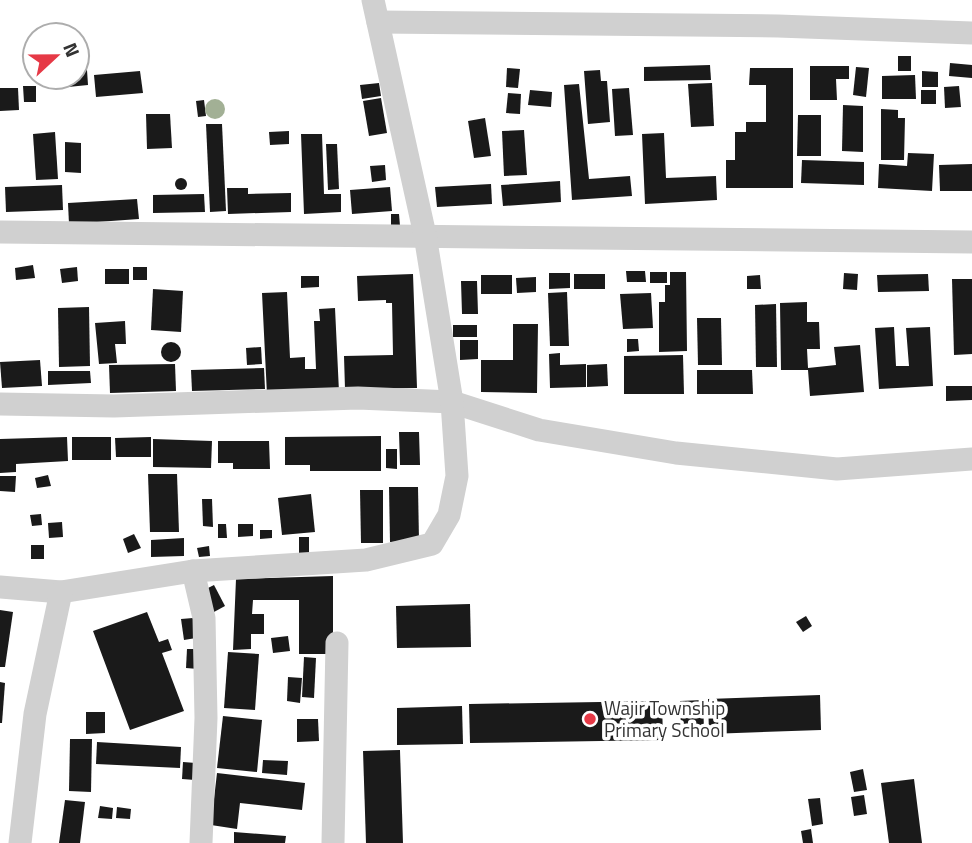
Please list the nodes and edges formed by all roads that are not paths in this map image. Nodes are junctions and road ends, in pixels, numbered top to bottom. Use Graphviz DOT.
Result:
graph roads {
  1 [pos="375,11"];
  2 [pos="972,33"];
  3 [pos="0,232"];
  4 [pos="425,235"];
  5 [pos="972,242"];
  6 [pos="452,402"];
  7 [pos="0,404"];
  8 [pos="972,459"];
  9 [pos="193,571"];
  10 [pos="0,587"];
  11 [pos="61,592"];
  12 [pos="337,643"];
  13 [pos="20,843"];
  14 [pos="201,843"];
  15 [pos="333,843"];
  1 -- 2 [label="street"];
  1 -- 4 [label="street"];
  3 -- 4 [label="street"];
  4 -- 5 [label="street"];
  4 -- 6 [label="street"];
  6 -- 7 [label="street"];
  6 -- 8 [label="street"];
  6 -- 9 [label="street"];
  9 -- 11 [label="street"];
  9 -- 14 [label="street"];
  10 -- 11 [label="street"];
  11 -- 13 [label="street"];
  12 -- 15 [label="street"];
}
